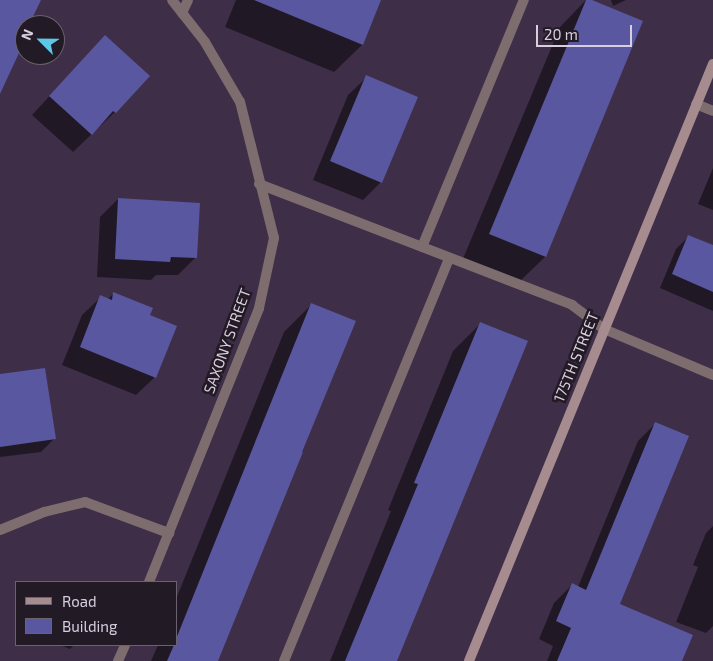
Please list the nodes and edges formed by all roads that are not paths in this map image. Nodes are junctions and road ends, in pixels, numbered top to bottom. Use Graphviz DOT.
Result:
graph roads {
  1 [pos="172,0"];
  2 [pos="188,0"];
  3 [pos="524,0"];
  4 [pos="182,13"];
  5 [pos="713,64"];
  6 [pos="696,104"];
  7 [pos="713,111"];
  8 [pos="259,184"];
  9 [pos="422,247"];
  10 [pos="449,258"];
  11 [pos="604,329"];
  12 [pos="713,375"];
  13 [pos="0,530"];
  14 [pos="169,532"];
  15 [pos="149,581"];
  16 [pos="125,646"];
  17 [pos="118,661"];
  18 [pos="284,661"];
  19 [pos="469,661"];
  1 -- 4 [label="street, SAXONY STREET"];
  2 -- 4 [label="street"];
  3 -- 9 [label="street"];
  4 -- 8 [label="street, SAXONY STREET"];
  5 -- 6 [label="street, 175TH STREET"];
  6 -- 7 [label="street"];
  6 -- 11 [label="street, 175TH STREET"];
  8 -- 9 [label="street"];
  8 -- 14 [label="street, SAXONY STREET"];
  9 -- 10 [label="street"];
  10 -- 11 [label="street"];
  10 -- 18 [label="street"];
  11 -- 12 [label="street"];
  11 -- 19 [label="street, 175TH STREET"];
  13 -- 14 [label="street"];
  14 -- 15 [label="street, SAXONY STREET"];
  16 -- 17 [label="street"];
}
